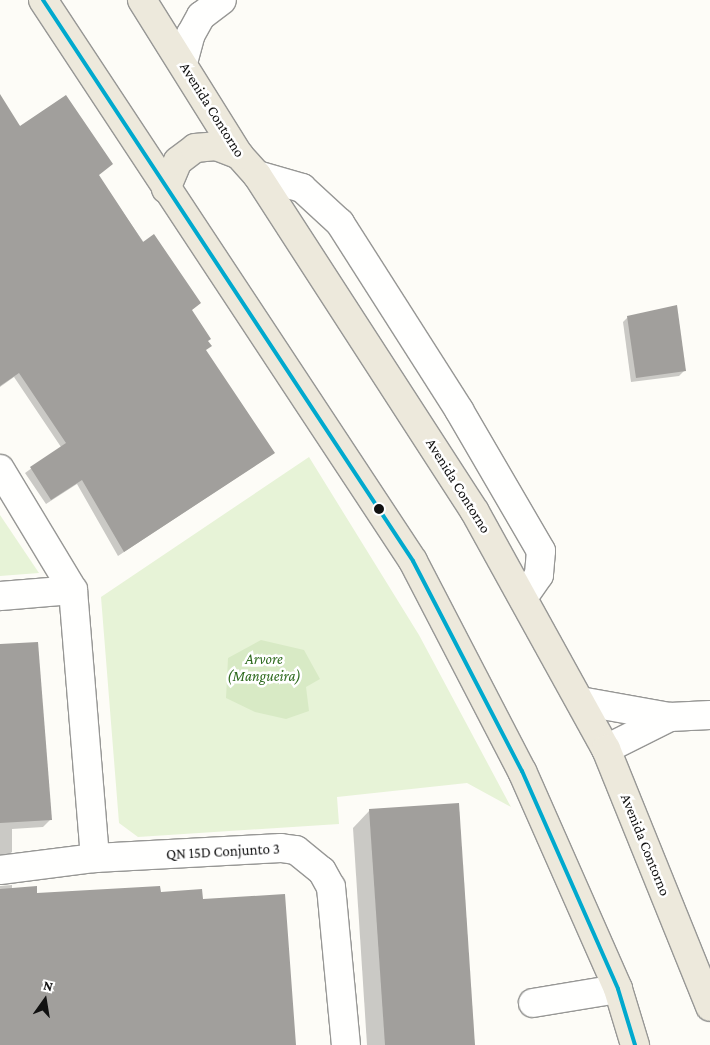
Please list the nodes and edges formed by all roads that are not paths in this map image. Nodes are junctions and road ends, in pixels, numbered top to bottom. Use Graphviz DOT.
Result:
graph roads {
  1 [pos="43,0"];
  2 [pos="142,0"];
  3 [pos="222,0"];
  4 [pos="183,63"];
  5 [pos="239,155"];
  6 [pos="257,175"];
  7 [pos="166,189"];
  8 [pos="0,469"];
  9 [pos="73,590"];
  10 [pos="0,596"];
  11 [pos="523,598"];
  12 [pos="580,701"];
  13 [pos="710,715"];
  14 [pos="670,717"];
  15 [pos="606,749"];
  16 [pos="96,858"];
  17 [pos="0,870"];
  18 [pos="618,989"];
  19 [pos="533,1003"];
  20 [pos="710,1007"];
  21 [pos="346,1045"];
  22 [pos="635,1045"];
  1 -- 7 [label="main road"];
  2 -- 4 [label="main road, Avenida Contorno"];
  3 -- 4 [label="street"];
  4 -- 5 [label="main road, Avenida Contorno"];
  5 -- 6 [label="main road, Avenida Contorno"];
  5 -- 7 [label="main road"];
  6 -- 11 [label="main road, Avenida Contorno"];
  6 -- 11 [label="street"];
  7 -- 18 [label="main road"];
  8 -- 9 [label="street"];
  9 -- 10 [label="street"];
  9 -- 16 [label="street"];
  11 -- 12 [label="main road, Avenida Contorno"];
  12 -- 14 [label="street"];
  12 -- 15 [label="main road, Avenida Contorno"];
  13 -- 14 [label="street"];
  14 -- 15 [label="street"];
  15 -- 20 [label="main road, Avenida Contorno"];
  16 -- 17 [label="street, QN 15D Conjunto 3"];
  16 -- 21 [label="street, QN 15D Conjunto 3"];
  18 -- 19 [label="street"];
  18 -- 22 [label="main road"];
}
